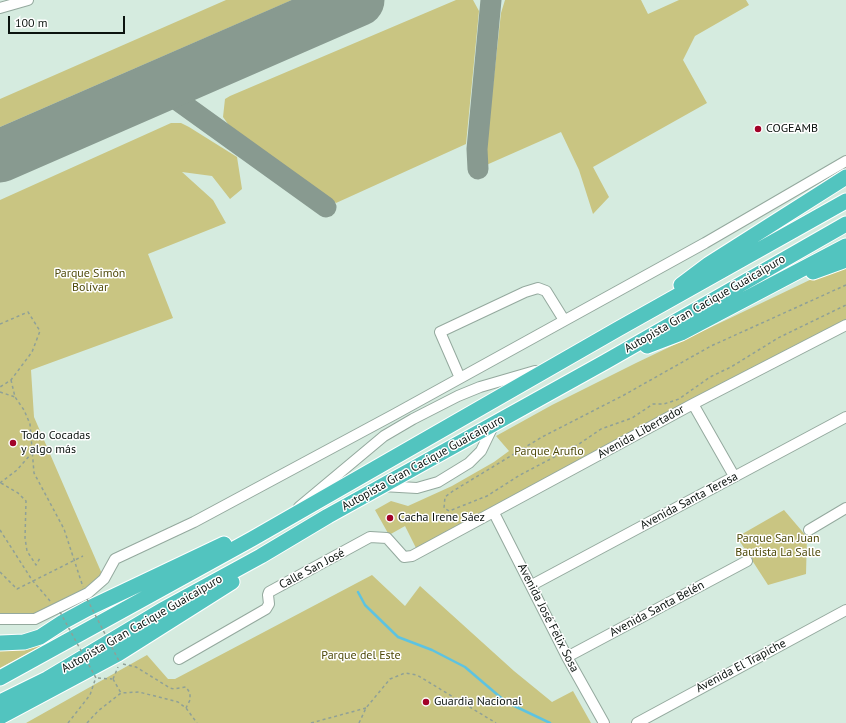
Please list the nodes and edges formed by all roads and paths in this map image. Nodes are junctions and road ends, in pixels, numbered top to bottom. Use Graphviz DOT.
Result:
graph roads {
  1 [pos="28,0"];
  2 [pos="0,8"];
  3 [pos="846,161"];
  4 [pos="846,178"];
  5 [pos="846,201"];
  6 [pos="846,224"];
  7 [pos="846,246"];
  8 [pos="846,260"];
  9 [pos="779,281"];
  10 [pos="846,285"];
  11 [pos="846,305"];
  12 [pos="640,317"];
  13 [pos="564,320"];
  14 [pos="0,324"];
  15 [pos="846,325"];
  16 [pos="566,360"];
  17 [pos="605,362"];
  18 [pos="460,378"];
  19 [pos="11,380"];
  20 [pos="0,387"];
  21 [pos="0,392"];
  22 [pos="15,397"];
  23 [pos="693,404"];
  24 [pos="846,416"];
  25 [pos="495,422"];
  26 [pos="31,454"];
  27 [pos="734,476"];
  28 [pos="1,483"];
  29 [pos="380,486"];
  30 [pos="846,508"];
  31 [pos="494,513"];
  32 [pos="0,530"];
  33 [pos="809,530"];
  34 [pos="258,535"];
  35 [pos="377,537"];
  36 [pos="83,556"];
  37 [pos="261,556"];
  38 [pos="40,558"];
  39 [pos="747,561"];
  40 [pos="0,572"];
  41 [pos="532,585"];
  42 [pos="84,592"];
  43 [pos="87,599"];
  44 [pos="846,610"];
  45 [pos="0,619"];
  46 [pos="0,643"];
  47 [pos="567,657"];
  48 [pos="179,659"];
  49 [pos="120,663"];
  50 [pos="0,678"];
  51 [pos="96,678"];
  52 [pos="113,680"];
  53 [pos="121,693"];
  54 [pos="0,702"];
  55 [pos="186,708"];
  56 [pos="366,708"];
  57 [pos="0,717"];
  58 [pos="68,723"];
  59 [pos="87,723"];
  60 [pos="197,723"];
  61 [pos="311,723"];
  62 [pos="359,723"];
  63 [pos="496,723"];
  64 [pos="604,723"];
  65 [pos="637,723"];
  1 -- 2 [label="street"];
  3 -- 13 [label="street"];
  4 -- 12 [label="highway"];
  5 -- 12 [label="highway, Autopista Gran Cacique Guaicaipuro"];
  6 -- 17 [label="highway, Autopista Gran Cacique Guaicaipuro"];
  7 -- 9 [label="highway"];
  8 -- 9 [label="highway"];
  9 -- 17 [label="highway"];
  10 -- 11 [label="path"];
  12 -- 16 [label="highway, Autopista Gran Cacique Guaicaipuro"];
  13 -- 18 [label="street"];
  13 -- 18 [label="street"];
  14 -- 19 [label="path"];
  15 -- 23 [label="street, Avenida Libertador"];
  16 -- 34 [label="highway, Autopista Gran Cacique Guaicaipuro"];
  16 -- 34 [label="street"];
  17 -- 25 [label="highway, Autopista Gran Cacique Guaicaipuro"];
  18 -- 45 [label="street"];
  19 -- 20 [label="path"];
  19 -- 22 [label="path"];
  21 -- 22 [label="path"];
  22 -- 26 [label="path"];
  23 -- 27 [label="street"];
  23 -- 31 [label="street, Avenida Libertador"];
  24 -- 27 [label="street, Avenida Santa Teresa"];
  25 -- 29 [label="highway, Autopista Gran Cacique Guaicaipuro"];
  25 -- 29 [label="street"];
  26 -- 28 [label="path"];
  26 -- 42 [label="path"];
  27 -- 41 [label="street, Avenida Santa Teresa"];
  28 -- 38 [label="path"];
  29 -- 37 [label="highway, Autopista Gran Cacique Guaicaipuro"];
  30 -- 33 [label="street"];
  31 -- 35 [label="street, Avenida Libertador"];
  31 -- 41 [label="street, Avenida José Felix Sosa"];
  32 -- 51 [label="path, bridge"];
  34 -- 46 [label="highway"];
  34 -- 50 [label="highway, Autopista Gran Cacique Guaicaipuro"];
  35 -- 48 [label="street, Calle San José"];
  36 -- 40 [label="path"];
  37 -- 54 [label="highway, Autopista Gran Cacique Guaicaipuro"];
  37 -- 57 [label="highway"];
  39 -- 47 [label="street, Avenida Santa Belén"];
  41 -- 47 [label="street, Avenida José Felix Sosa"];
  43 -- 49 [label="path, bridge"];
  44 -- 65 [label="street, Avenida El Trapiche"];
  47 -- 64 [label="street, Avenida José Felix Sosa"];
  49 -- 52 [label="path"];
  49 -- 55 [label="path"];
  51 -- 52 [label="path"];
  51 -- 58 [label="path"];
  52 -- 53 [label="path"];
  53 -- 55 [label="path"];
  53 -- 59 [label="path"];
  55 -- 60 [label="path"];
  56 -- 61 [label="path"];
  56 -- 62 [label="path"];
  56 -- 63 [label="path"];
}
